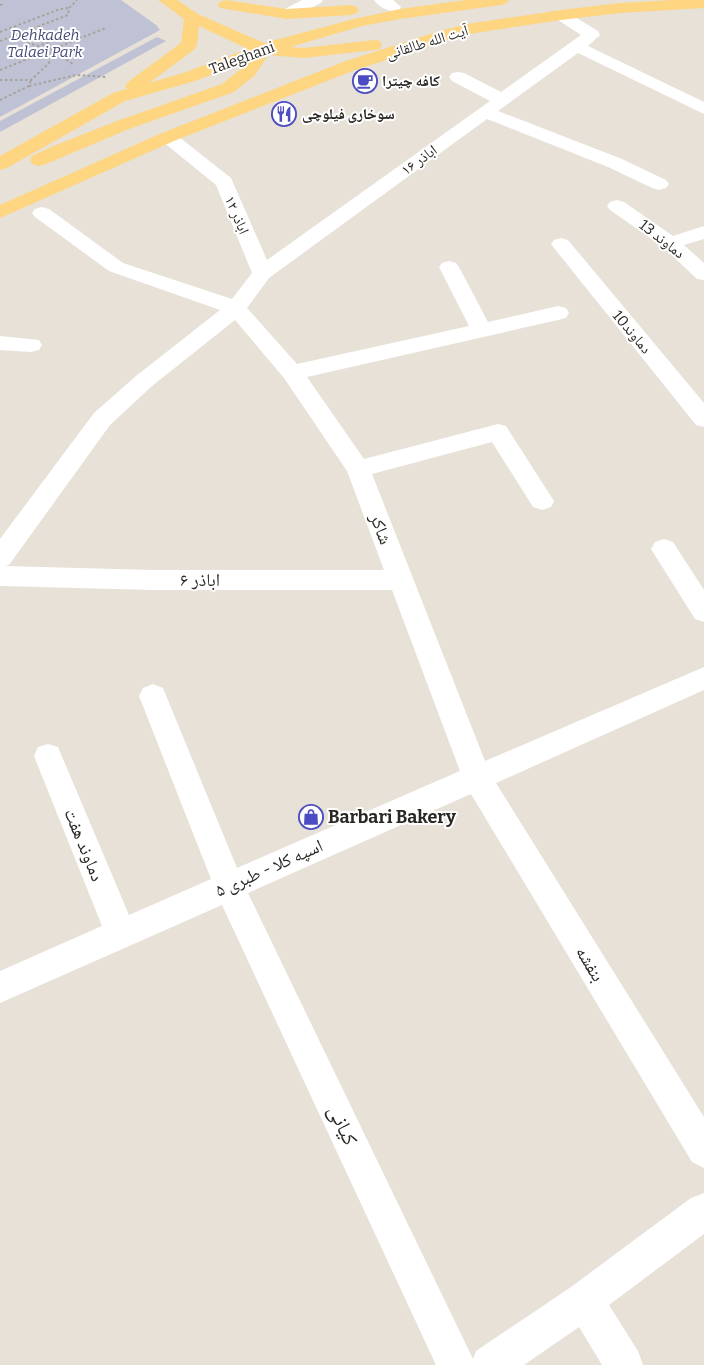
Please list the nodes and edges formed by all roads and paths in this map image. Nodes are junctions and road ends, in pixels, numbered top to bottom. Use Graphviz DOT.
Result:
graph roads {
  1 [pos="77,0"];
  2 [pos="166,0"];
  3 [pos="314,0"];
  4 [pos="496,1"];
  5 [pos="222,2"];
  6 [pos="388,3"];
  7 [pos="704,3"];
  8 [pos="4,4"];
  9 [pos="0,5"];
  10 [pos="69,8"];
  11 [pos="288,14"];
  12 [pos="561,15"];
  13 [pos="192,17"];
  14 [pos="360,22"];
  15 [pos="106,28"];
  16 [pos="467,29"];
  17 [pos="0,32"];
  18 [pos="0,41"];
  19 [pos="46,45"];
  20 [pos="373,45"];
  21 [pos="576,46"];
  22 [pos="263,49"];
  23 [pos="53,50"];
  24 [pos="74,65"];
  25 [pos="0,70"];
  26 [pos="110,77"];
  27 [pos="189,77"];
  28 [pos="458,77"];
  29 [pos="0,80"];
  30 [pos="31,80"];
  31 [pos="29,86"];
  32 [pos="213,94"];
  33 [pos="119,97"];
  34 [pos="0,100"];
  35 [pos="502,100"];
  36 [pos="704,109"];
  37 [pos="484,112"];
  38 [pos="168,137"];
  39 [pos="0,164"];
  40 [pos="0,180"];
  41 [pos="659,184"];
  42 [pos="617,206"];
  43 [pos="0,212"];
  44 [pos="42,213"];
  45 [pos="704,232"];
  46 [pos="670,243"];
  47 [pos="561,244"];
  48 [pos="449,267"];
  49 [pos="262,273"];
  50 [pos="704,274"];
  51 [pos="236,308"];
  52 [pos="558,313"];
  53 [pos="482,330"];
  54 [pos="0,343"];
  55 [pos="31,345"];
  56 [pos="292,372"];
  57 [pos="704,419"];
  58 [pos="358,469"];
  59 [pos="542,501"];
  60 [pos="664,549"];
  61 [pos="0,558"];
  62 [pos="0,576"];
  63 [pos="400,580"];
  64 [pos="704,612"];
  65 [pos="704,678"];
  66 [pos="153,696"];
  67 [pos="48,756"];
  68 [pos="477,778"];
  69 [pos="229,886"];
  70 [pos="121,934"];
  71 [pos="0,987"];
  72 [pos="704,1150"];
  73 [pos="704,1211"];
  74 [pos="584,1300"];
  75 [pos="456,1365"];
  76 [pos="490,1365"];
  77 [pos="624,1365"];
  1 -- 10 [label="path"];
  2 -- 13 [label="main road"];
  3 -- 11 [label="street"];
  4 -- 6 [label="main road"];
  4 -- 14 [label="main road, Taleghani"];
  5 -- 11 [label="main road"];
  5 -- 22 [label="main road"];
  6 -- 11 [label="main road"];
  7 -- 12 [label="main road, آیت الله طالقانی"];
  8 -- 9 [label="path"];
  10 -- 17 [label="path"];
  10 -- 18 [label="path"];
  12 -- 16 [label="main road, آیت الله طالقانی"];
  12 -- 21 [label="street, اباذر ۱۶"];
  13 -- 22 [label="main road"];
  13 -- 33 [label="main road"];
  14 -- 20 [label="main road"];
  14 -- 22 [label="main road, Taleghani"];
  15 -- 23 [label="path"];
  16 -- 20 [label="main road"];
  16 -- 38 [label="main road, آیت الله طالقانی"];
  19 -- 19 [label="path"];
  19 -- 23 [label="path"];
  20 -- 22 [label="main road"];
  21 -- 35 [label="street, اباذر ۱۶"];
  21 -- 36 [label="street"];
  22 -- 27 [label="main road, Taleghani"];
  22 -- 32 [label="main road"];
  23 -- 24 [label="path"];
  23 -- 25 [label="path"];
  23 -- 30 [label="path"];
  26 -- 31 [label="path"];
  27 -- 32 [label="main road"];
  27 -- 33 [label="main road, Taleghani"];
  28 -- 35 [label="street"];
  29 -- 30 [label="path"];
  30 -- 31 [label="path"];
  31 -- 34 [label="path"];
  32 -- 40 [label="main road"];
  33 -- 39 [label="main road, Taleghani"];
  35 -- 37 [label="street, اباذر ۱۶"];
  37 -- 41 [label="street"];
  37 -- 49 [label="street, اباذر ۱۶"];
  38 -- 43 [label="main road, آیت الله طالقانی"];
  38 -- 49 [label="street, اباذر ۱۲"];
  42 -- 46 [label="street, دماوند 13"];
  44 -- 51 [label="street"];
  45 -- 46 [label="street"];
  46 -- 50 [label="street, دماوند 13"];
  47 -- 57 [label="street, دماوند10"];
  48 -- 53 [label="street"];
  49 -- 51 [label="street"];
  51 -- 56 [label="street, شاکر"];
  51 -- 61 [label="street"];
  52 -- 53 [label="street"];
  53 -- 56 [label="street"];
  54 -- 55 [label="street"];
  56 -- 58 [label="street, شاکر"];
  58 -- 59 [label="street"];
  58 -- 63 [label="street, شاکر"];
  60 -- 64 [label="street"];
  62 -- 63 [label="street, اباذر ۶"];
  63 -- 68 [label="street, شاکر"];
  65 -- 68 [label="street, اسپه کلا - طبری ۵"];
  66 -- 69 [label="street, کیانی"];
  67 -- 70 [label="street, دماوند هفت"];
  68 -- 69 [label="street, اسپه کلا - طبری ۵"];
  68 -- 72 [label="street, بنفشه"];
  69 -- 70 [label="street, اسپه کلا - طبری ۵"];
  69 -- 75 [label="street, کیانی"];
  70 -- 71 [label="street, اسپه کلا - طبری ۵"];
  73 -- 74 [label="street"];
  74 -- 76 [label="street"];
  74 -- 77 [label="street"];
}
